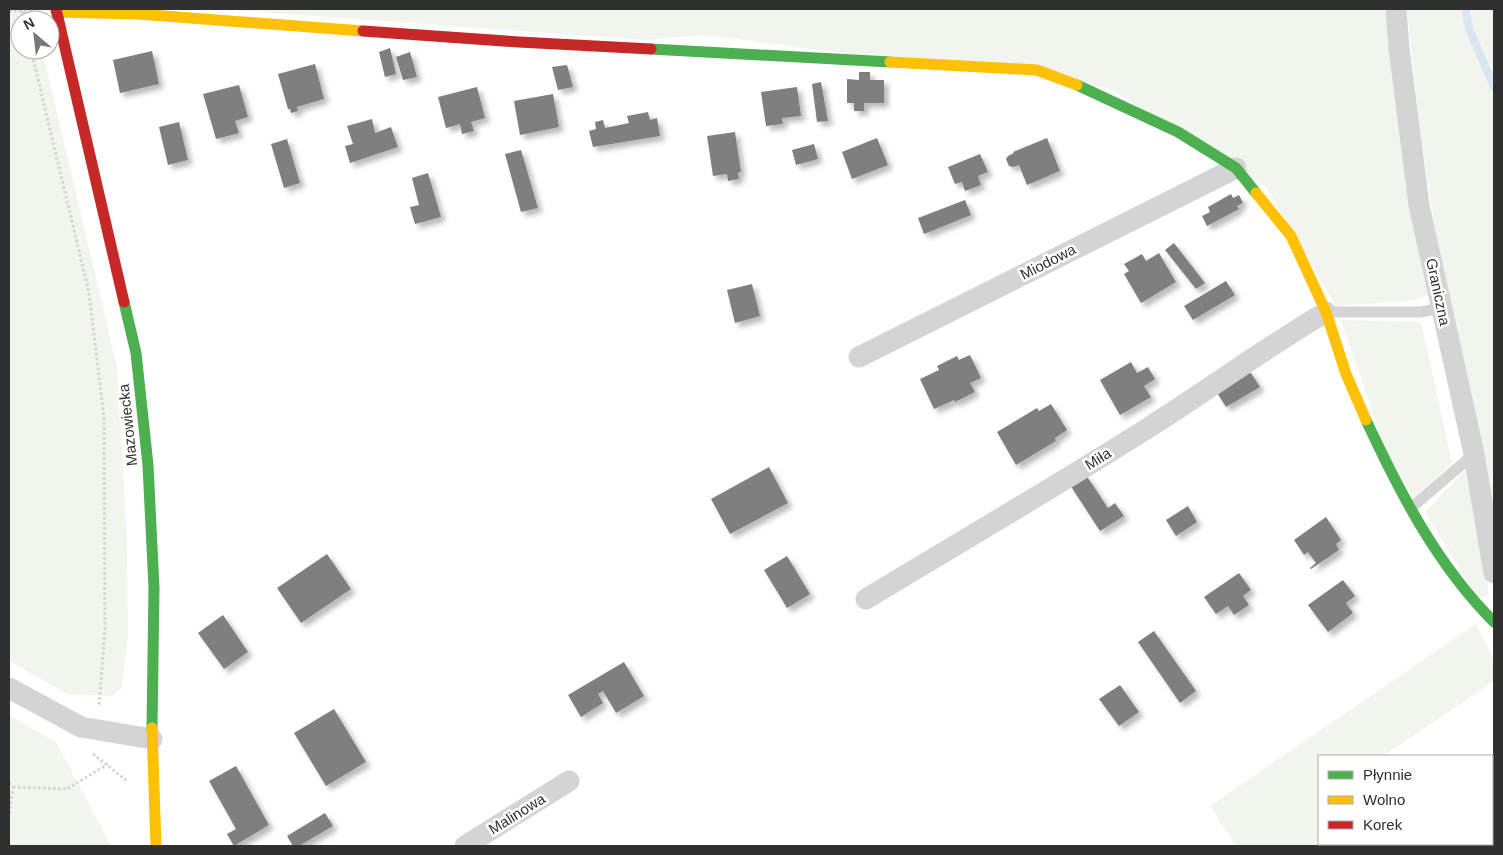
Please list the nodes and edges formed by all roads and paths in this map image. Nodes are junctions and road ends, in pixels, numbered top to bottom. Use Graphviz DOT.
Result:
graph roads {
  1 [pos="1396,9"];
  2 [pos="60,10"];
  3 [pos="60,27"];
  4 [pos="33,60"];
  5 [pos="1236,168"];
  6 [pos="1442,308"];
  7 [pos="1326,312"];
  8 [pos="859,357"];
  9 [pos="1474,454"];
  10 [pos="1410,508"];
  11 [pos="1494,573"];
  12 [pos="866,599"];
  13 [pos="1494,622"];
  14 [pos="9,688"];
  15 [pos="97,730"];
  16 [pos="152,739"];
  17 [pos="108,764"];
  18 [pos="569,781"];
  19 [pos="9,783"];
  20 [pos="13,787"];
  21 [pos="9,816"];
  22 [pos="156,846"];
  23 [pos="465,846"];
  1 -- 6 [label="street, Graniczna"];
  2 -- 5 [label="street"];
  3 -- 16 [label="street, Mazowiecka"];
  4 -- 15 [label="path"];
  5 -- 7 [label="street"];
  5 -- 8 [label="street, Miodowa"];
  6 -- 7 [label="lane"];
  6 -- 9 [label="street, Graniczna"];
  7 -- 10 [label="street"];
  7 -- 12 [label="street, Miła"];
  9 -- 10 [label="lane"];
  9 -- 11 [label="street, Graniczna"];
  10 -- 13 [label="street"];
  14 -- 15 [label="street"];
  15 -- 16 [label="street"];
  16 -- 22 [label="street, Mazowiecka"];
  17 -- 20 [label="path"];
  18 -- 23 [label="street, Malinowa"];
  19 -- 20 [label="path"];
  20 -- 21 [label="path"];
}
